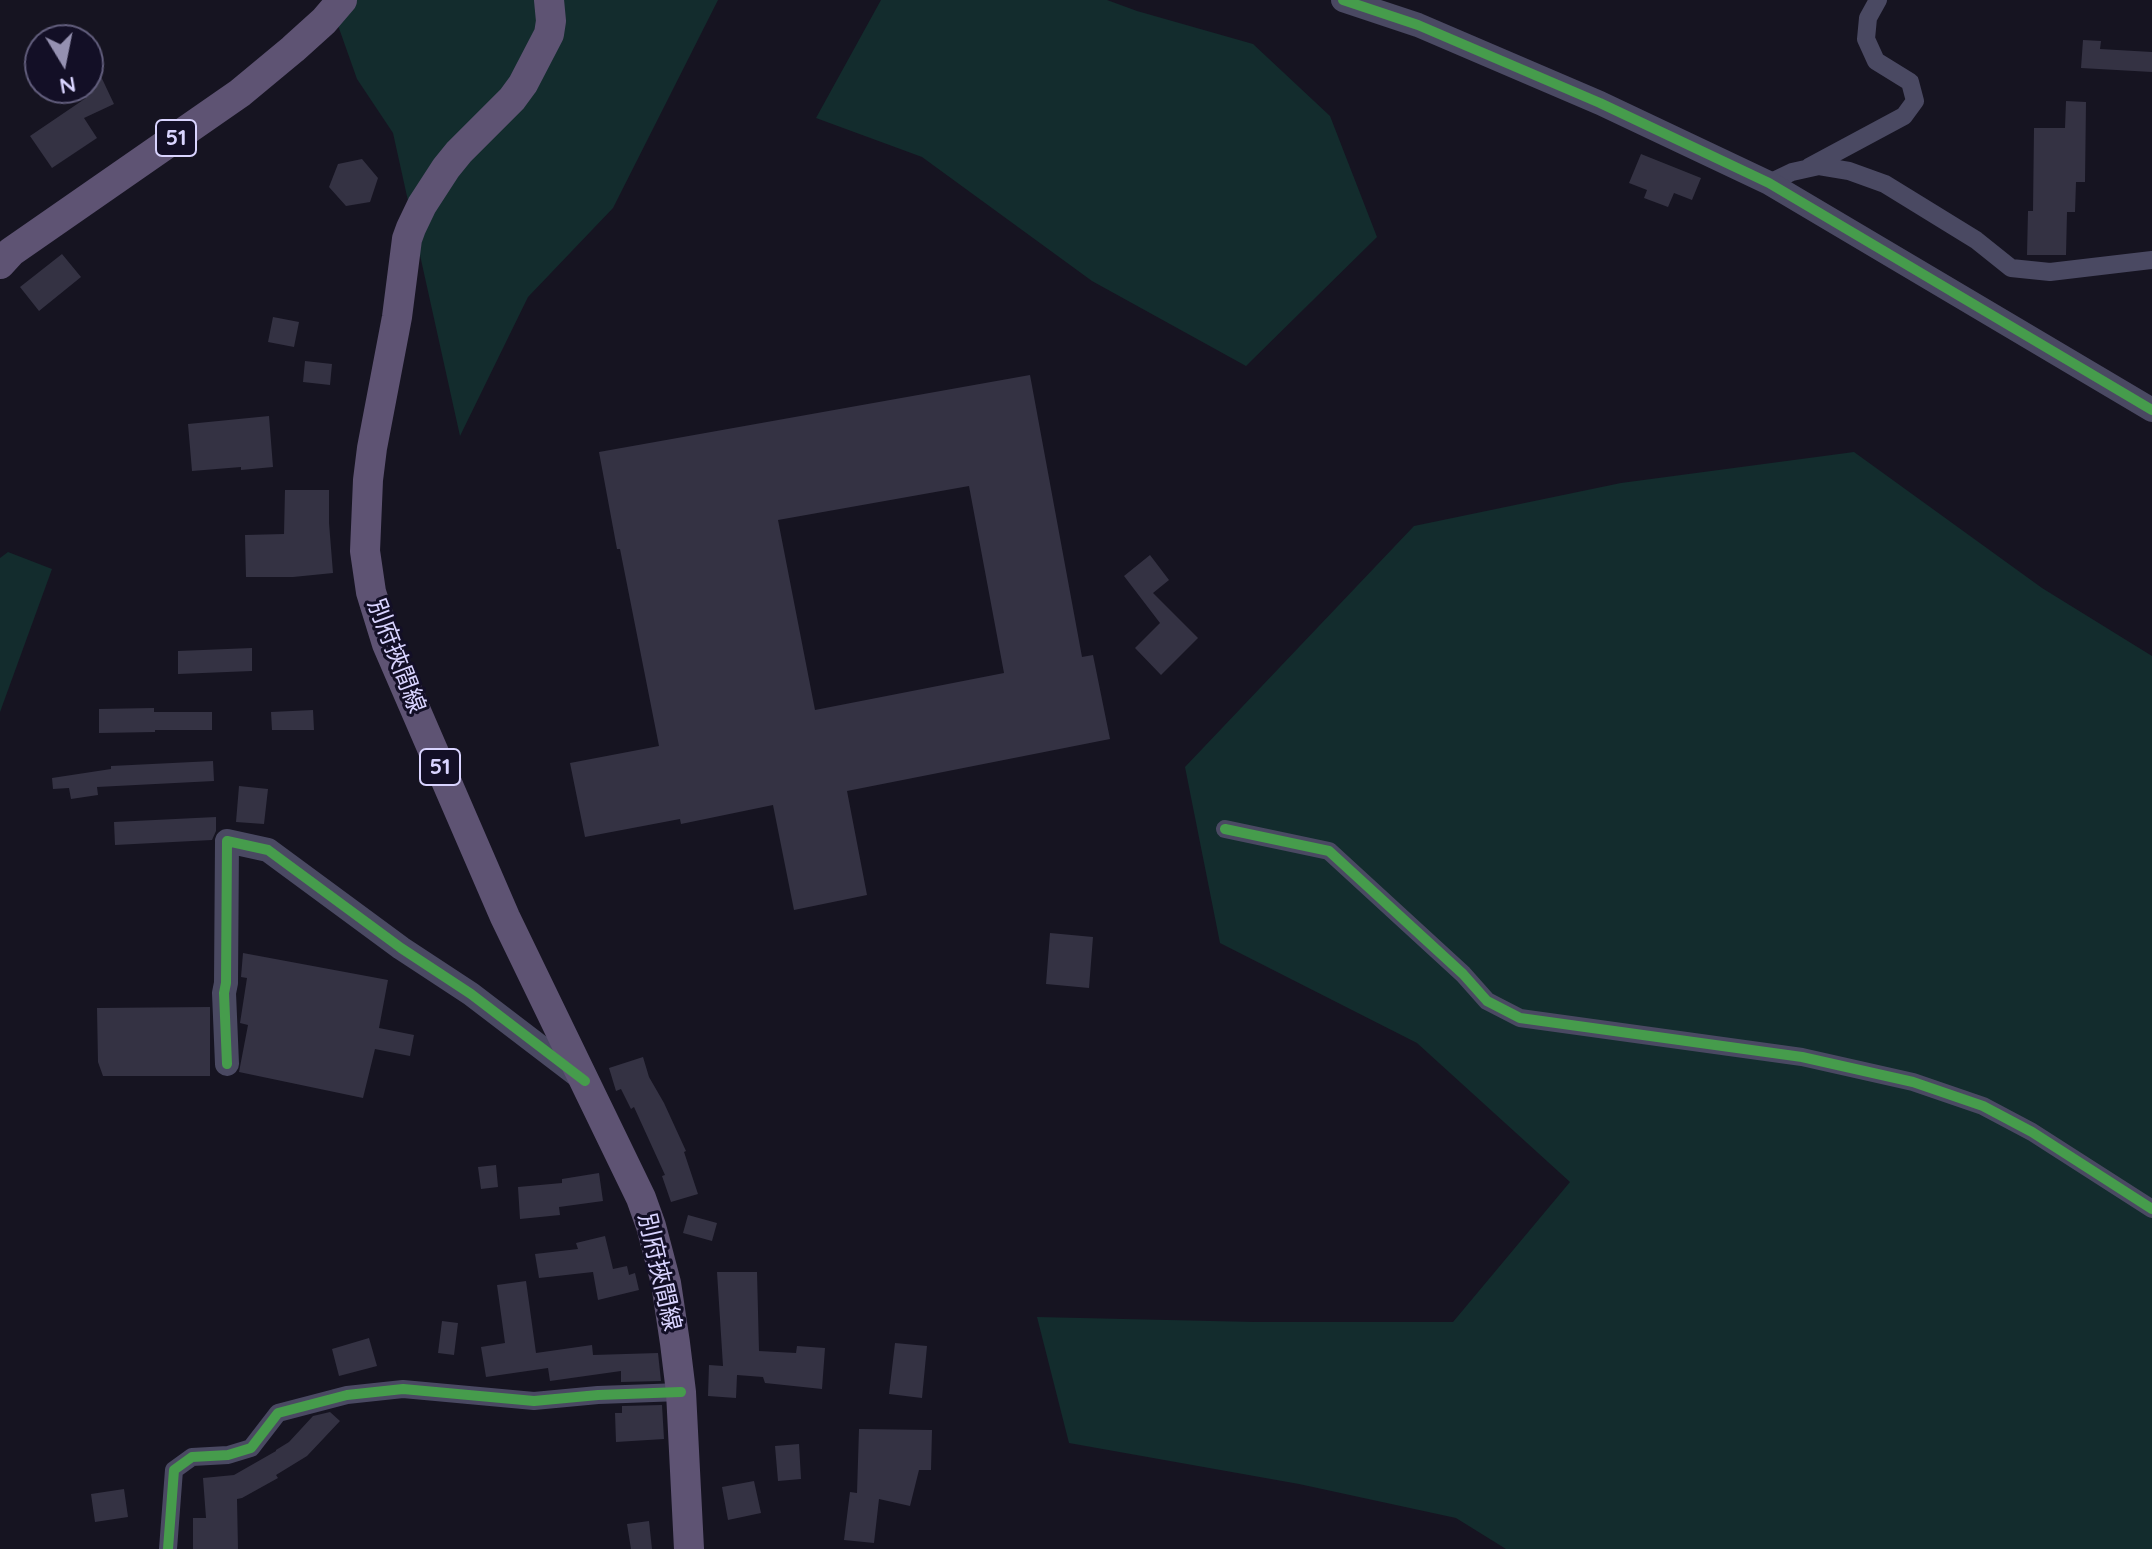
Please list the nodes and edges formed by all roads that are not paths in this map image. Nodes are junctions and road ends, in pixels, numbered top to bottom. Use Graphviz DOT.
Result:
graph roads {
  1 [pos="342,0"];
  2 [pos="549,0"];
  3 [pos="1343,0"];
  4 [pos="1878,0"];
  5 [pos="1806,169"];
  6 [pos="1769,183"];
  7 [pos="2152,260"];
  8 [pos="0,264"];
  9 [pos="2152,410"];
  10 [pos="1225,829"];
  11 [pos="227,1064"];
  12 [pos="585,1081"];
  13 [pos="2152,1209"];
  14 [pos="681,1392"];
  15 [pos="168,1549"];
  16 [pos="689,1549"];
  1 -- 8 [label="main road, 51"];
  2 -- 12 [label="main road, 別府挾間線 / 51"];
  3 -- 6 [label="street"];
  4 -- 5 [label="street"];
  5 -- 6 [label="street"];
  5 -- 7 [label="street"];
  6 -- 9 [label="street"];
  10 -- 13 [label="street"];
  11 -- 12 [label="street"];
  12 -- 14 [label="main road, 別府挾間線 / 51"];
  14 -- 15 [label="street"];
  14 -- 16 [label="main road, 別府挾間線 / 51"];
}
